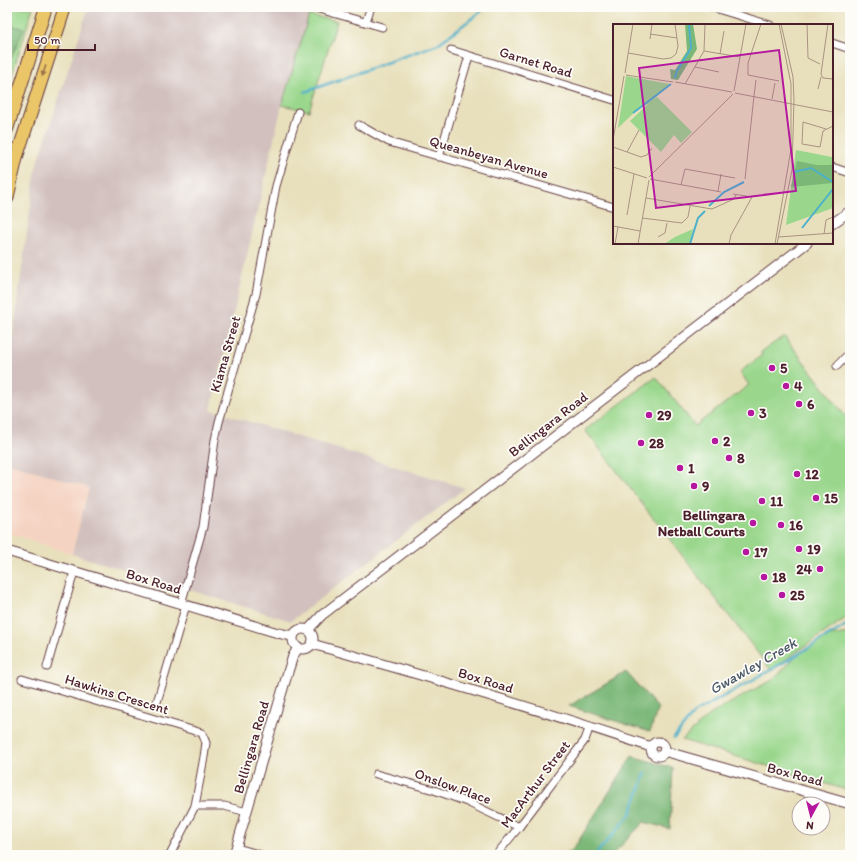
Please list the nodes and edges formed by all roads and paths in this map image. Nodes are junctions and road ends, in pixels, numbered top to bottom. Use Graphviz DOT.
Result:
graph roads {
  1 [pos="46,7"];
  2 [pos="65,7"];
  3 [pos="312,7"];
  4 [pos="371,7"];
  5 [pos="711,7"];
  6 [pos="366,21"];
  7 [pos="767,24"];
  8 [pos="382,27"];
  9 [pos="833,44"];
  10 [pos="850,49"];
  11 [pos="450,50"];
  12 [pos="469,56"];
  13 [pos="613,100"];
  14 [pos="298,112"];
  15 [pos="359,126"];
  16 [pos="7,129"];
  17 [pos="439,157"];
  18 [pos="833,167"];
  19 [pos="850,173"];
  20 [pos="7,199"];
  21 [pos="613,207"];
  22 [pos="850,211"];
  23 [pos="833,223"];
  24 [pos="806,244"];
  25 [pos="850,352"];
  26 [pos="837,366"];
  27 [pos="7,552"];
  28 [pos="74,572"];
  29 [pos="183,605"];
  30 [pos="308,630"];
  31 [pos="292,636"];
  32 [pos="312,644"];
  33 [pos="298,648"];
  34 [pos="48,667"];
  35 [pos="22,679"];
  36 [pos="157,702"];
  37 [pos="590,726"];
  38 [pos="376,774"];
  39 [pos="850,804"];
  40 [pos="195,806"];
  41 [pos="247,812"];
  42 [pos="519,826"];
  43 [pos="235,851"];
  44 [pos="170,855"];
  45 [pos="261,855"];
  46 [pos="496,855"];
  1 -- 16 [label="main road"];
  2 -- 20 [label="main road, one-way"];
  3 -- 6 [label="street"];
  4 -- 6 [label="street"];
  5 -- 7 [label="street"];
  6 -- 8 [label="street"];
  9 -- 10 [label="street"];
  11 -- 12 [label="street, Garnet Road"];
  12 -- 13 [label="street, Garnet Road"];
  12 -- 17 [label="street"];
  14 -- 29 [label="street, Kiama Street"];
  15 -- 17 [label="street, Queanbeyan Avenue"];
  17 -- 21 [label="street, Queanbeyan Avenue"];
  18 -- 19 [label="street"];
  22 -- 23 [label="street"];
  24 -- 30 [label="street, Bellingara Road"];
  25 -- 26 [label="street"];
  27 -- 28 [label="street, Box Road"];
  28 -- 29 [label="street, Box Road"];
  28 -- 34 [label="street"];
  29 -- 31 [label="street, Box Road"];
  29 -- 36 [label="street, Kiama Street"];
  30 -- 31 [label="street"];
  30 -- 32 [label="street"];
  31 -- 33 [label="street"];
  32 -- 33 [label="street"];
  32 -- 37 [label="street, Box Road"];
  33 -- 41 [label="street, Bellingara Road"];
  35 -- 40 [label="street, Hawkins Crescent"];
  37 -- 39 [label="street, Box Road"];
  37 -- 42 [label="street, MacArthur Street"];
  38 -- 42 [label="street, Onslow Place"];
  40 -- 41 [label="street"];
  40 -- 44 [label="street"];
  41 -- 43 [label="street, Bellingara Road"];
  42 -- 46 [label="street, MacArthur Street"];
  43 -- 45 [label="street"];
}
